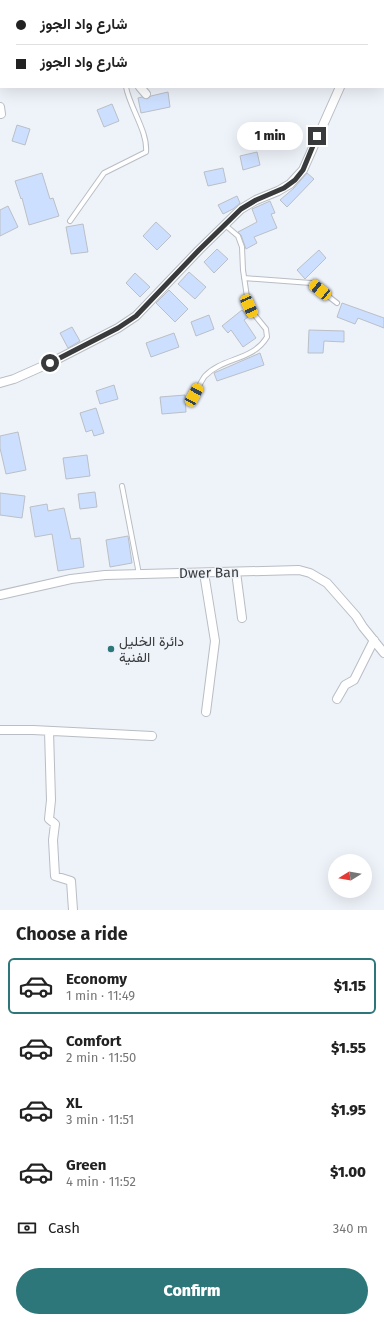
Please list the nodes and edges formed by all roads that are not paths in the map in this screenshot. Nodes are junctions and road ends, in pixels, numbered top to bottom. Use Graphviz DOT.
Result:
graph roads {
  1 [pos="126,88"];
  2 [pos="141,88"];
  3 [pos="340,88"];
  4 [pos="146,94"];
  5 [pos="70,221"];
  6 [pos="225,225"];
  7 [pos="244,278"];
  8 [pos="337,303"];
  9 [pos="0,382"];
  10 [pos="194,395"];
  11 [pos="122,486"];
  12 [pos="236,572"];
  13 [pos="204,573"];
  14 [pos="139,574"];
  15 [pos="0,595"];
  16 [pos="242,618"];
  17 [pos="374,640"];
  18 [pos="384,653"];
  19 [pos="337,700"];
  20 [pos="206,712"];
  21 [pos="0,730"];
  22 [pos="49,731"];
  23 [pos="152,736"];
  24 [pos="73,910"];
  1 -- 5 [label="lane"];
  2 -- 4 [label="street"];
  3 -- 6 [label="street"];
  6 -- 7 [label="lane"];
  6 -- 9 [label="street"];
  7 -- 8 [label="lane"];
  7 -- 10 [label="lane"];
  11 -- 14 [label="lane"];
  12 -- 13 [label="street, Dwer Ban"];
  12 -- 16 [label="street"];
  12 -- 17 [label="street, Dwer Ban"];
  13 -- 14 [label="street, Dwer Ban"];
  13 -- 20 [label="street"];
  14 -- 15 [label="street, Dwer Ban"];
  17 -- 18 [label="street, Dwer Ban"];
  17 -- 19 [label="street"];
  21 -- 22 [label="street"];
  22 -- 23 [label="street"];
  22 -- 24 [label="street"];
}
